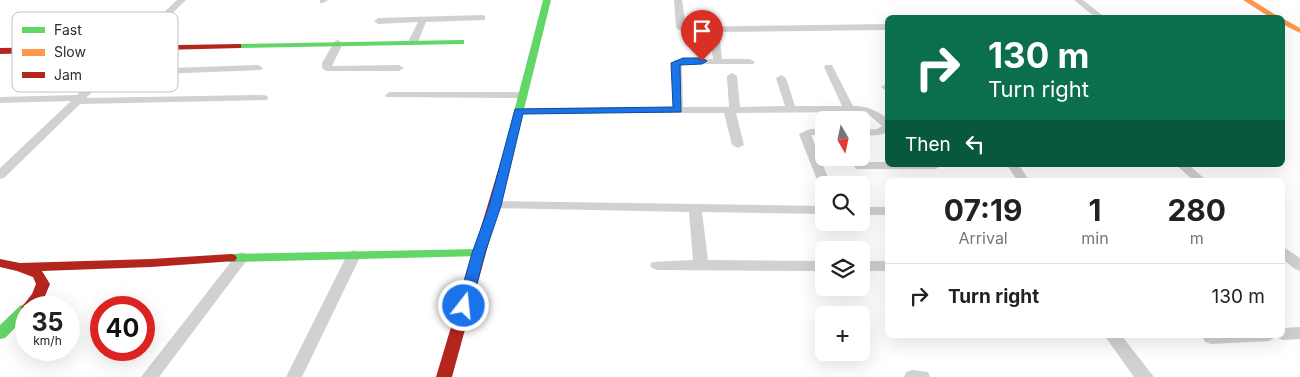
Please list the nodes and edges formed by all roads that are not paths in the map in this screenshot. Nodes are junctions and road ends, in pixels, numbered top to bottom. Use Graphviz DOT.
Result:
graph roads {
  1 [pos="182,0"];
  2 [pos="547,0"];
  3 [pos="678,0"];
  4 [pos="1078,0"];
  5 [pos="1247,0"];
  6 [pos="170,12"];
  7 [pos="1098,15"];
  8 [pos="1273,15"];
  9 [pos="482,18"];
  10 [pos="423,20"];
  11 [pos="378,21"];
  12 [pos="1285,22"];
  13 [pos="885,27"];
  14 [pos="714,30"];
  15 [pos="1300,31"];
  16 [pos="413,42"];
  17 [pos="461,42"];
  18 [pos="338,44"];
  19 [pos="178,47"];
  20 [pos="718,61"];
  21 [pos="750,62"];
  22 [pos="258,68"];
  23 [pos="399,68"];
  24 [pos="829,68"];
  25 [pos="178,71"];
  26 [pos="732,76"];
  27 [pos="781,78"];
  28 [pos="86,92"];
  29 [pos="390,95"];
  30 [pos="523,95"];
  31 [pos="263,98"];
  32 [pos="0,100"];
  33 [pos="78,100"];
  34 [pos="791,109"];
  35 [pos="849,109"];
  36 [pos="678,110"];
  37 [pos="732,110"];
  38 [pos="519,111"];
  39 [pos="885,123"];
  40 [pos="885,128"];
  41 [pos="815,132"];
  42 [pos="870,132"];
  43 [pos="738,145"];
  44 [pos="815,160"];
  45 [pos="870,166"];
  46 [pos="885,166"];
  47 [pos="1014,167"];
  48 [pos="1184,167"];
  49 [pos="0,175"];
  50 [pos="1022,178"];
  51 [pos="1198,178"];
  52 [pos="495,206"];
  53 [pos="695,208"];
  54 [pos="815,210"];
  55 [pos="870,211"];
  56 [pos="885,211"];
  57 [pos="479,253"];
  58 [pos="354,255"];
  59 [pos="242,257"];
  60 [pos="0,263"];
  61 [pos="657,265"];
  62 [pos="701,265"];
  63 [pos="815,266"];
  64 [pos="870,266"];
  65 [pos="885,266"];
  66 [pos="20,267"];
  67 [pos="38,296"];
  68 [pos="15,320"];
  69 [pos="0,334"];
  70 [pos="1285,334"];
  71 [pos="1300,334"];
  72 [pos="1114,338"];
  73 [pos="149,377"];
  74 [pos="294,377"];
  75 [pos="444,377"];
  76 [pos="912,377"];
  77 [pos="922,377"];
  78 [pos="1146,377"];
  1 -- 6 [label="street"];
  2 -- 30 [label="street"];
  3 -- 14 [label="street"];
  4 -- 7 [label="street"];
  5 -- 8 [label="street"];
  9 -- 10 [label="street"];
  10 -- 11 [label="street"];
  10 -- 16 [label="street"];
  12 -- 15 [label="street"];
  13 -- 14 [label="street"];
  14 -- 20 [label="street"];
  16 -- 17 [label="street"];
  16 -- 18 [label="street"];
  18 -- 19 [label="street"];
  18 -- 23 [label="street"];
  20 -- 21 [label="street"];
  20 -- 36 [label="street"];
  22 -- 25 [label="street"];
  24 -- 35 [label="street"];
  26 -- 37 [label="street"];
  27 -- 34 [label="street"];
  28 -- 33 [label="street"];
  29 -- 30 [label="street"];
  30 -- 38 [label="street"];
  31 -- 33 [label="street"];
  32 -- 33 [label="street"];
  33 -- 49 [label="street"];
  34 -- 35 [label="street"];
  34 -- 37 [label="street"];
  35 -- 39 [label="street"];
  36 -- 37 [label="street"];
  36 -- 38 [label="street"];
  37 -- 43 [label="street"];
  38 -- 52 [label="street"];
  40 -- 42 [label="street"];
  41 -- 44 [label="street"];
  45 -- 46 [label="street"];
  47 -- 50 [label="street"];
  48 -- 51 [label="street"];
  52 -- 53 [label="street"];
  52 -- 57 [label="street"];
  53 -- 54 [label="street"];
  53 -- 62 [label="street"];
  55 -- 56 [label="street"];
  57 -- 58 [label="street"];
  57 -- 75 [label="street"];
  58 -- 59 [label="street"];
  58 -- 74 [label="street"];
  59 -- 66 [label="street"];
  59 -- 73 [label="street"];
  60 -- 66 [label="street"];
  61 -- 62 [label="street"];
  62 -- 63 [label="street"];
  64 -- 65 [label="street"];
  66 -- 67 [label="street"];
  68 -- 69 [label="street"];
  70 -- 71 [label="street"];
  72 -- 78 [label="street"];
  76 -- 77 [label="street"];
}
